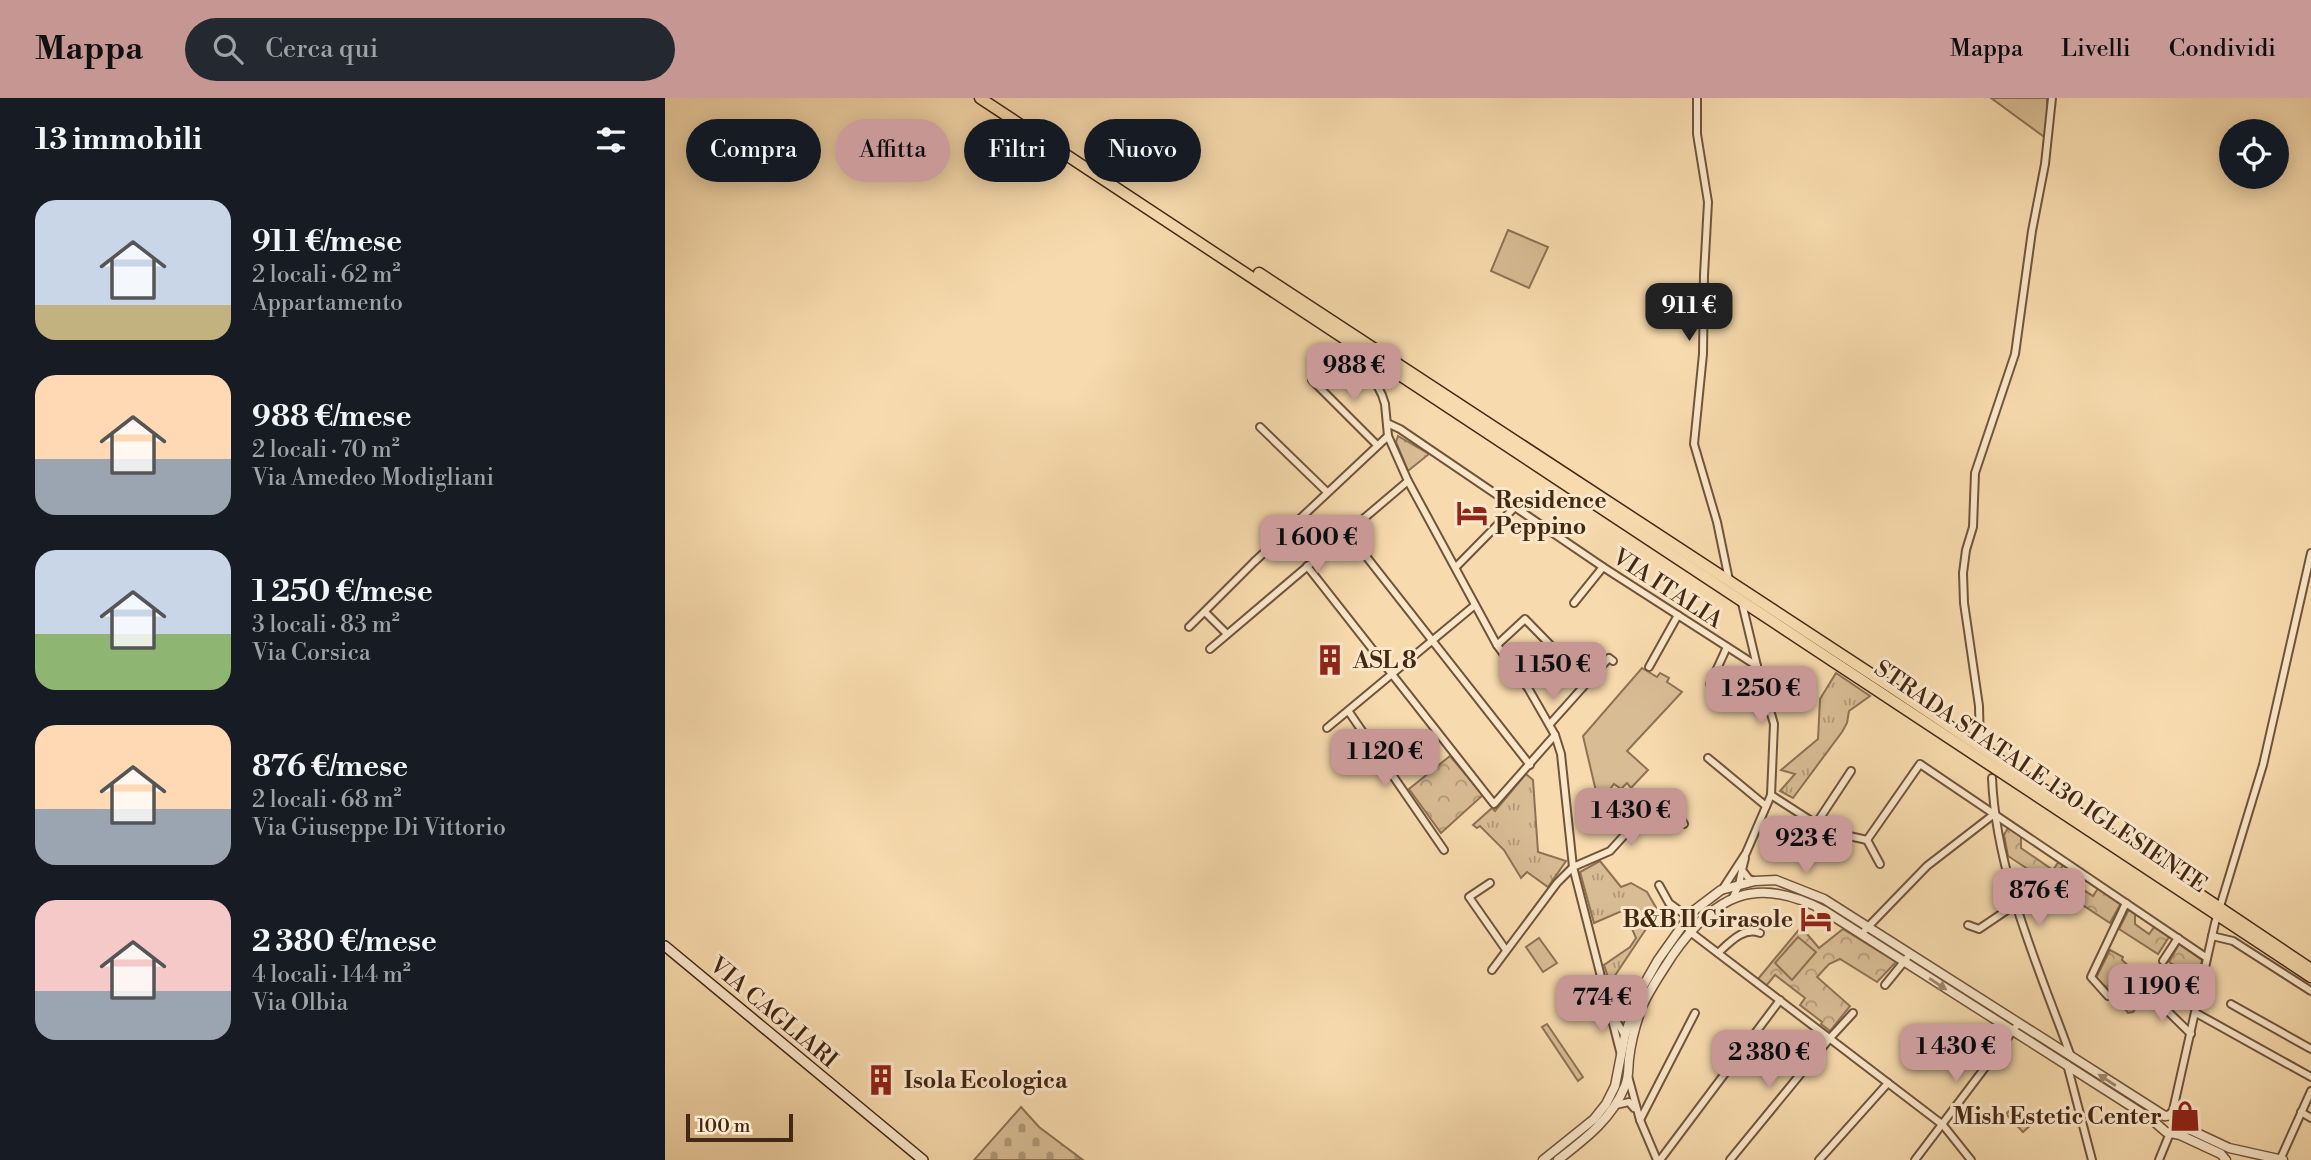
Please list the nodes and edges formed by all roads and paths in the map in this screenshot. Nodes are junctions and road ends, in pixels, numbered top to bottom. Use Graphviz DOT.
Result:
graph roads {
  1 [pos="980,98"];
  2 [pos="992,98"];
  3 [pos="1697,98"];
  4 [pos="2052,98"];
  5 [pos="1365,361"];
  6 [pos="1312,380"];
  7 [pos="1387,423"];
  8 [pos="1260,427"];
  9 [pos="1388,436"];
  10 [pos="1377,445"];
  11 [pos="1408,481"];
  12 [pos="1327,492"];
  13 [pos="1514,508"];
  14 [pos="1347,532"];
  15 [pos="2311,553"];
  16 [pos="1307,566"];
  17 [pos="1456,567"];
  18 [pos="1603,567"];
  19 [pos="1729,582"];
  20 [pos="1742,601"];
  21 [pos="1574,604"];
  22 [pos="1475,605"];
  23 [pos="1205,612"];
  24 [pos="1678,615"];
  25 [pos="1189,627"];
  26 [pos="1227,634"];
  27 [pos="1433,641"];
  28 [pos="1497,645"];
  29 [pos="1727,647"];
  30 [pos="1210,649"];
  31 [pos="1565,659"];
  32 [pos="1613,661"];
  33 [pos="1757,666"];
  34 [pos="1649,667"];
  35 [pos="1394,675"];
  36 [pos="1710,684"];
  37 [pos="1349,712"];
  38 [pos="1550,723"];
  39 [pos="1327,728"];
  40 [pos="1555,735"];
  41 [pos="1980,747"];
  42 [pos="1708,758"];
  43 [pos="1530,765"];
  44 [pos="1851,771"];
  45 [pos="1992,778"];
  46 [pos="1616,794"];
  47 [pos="1771,795"];
  48 [pos="1766,806"];
  49 [pos="1993,815"];
  50 [pos="1641,817"];
  51 [pos="1684,824"];
  52 [pos="1816,824"];
  53 [pos="1867,839"];
  54 [pos="1444,850"];
  55 [pos="1746,853"];
  56 [pos="1880,864"];
  57 [pos="1573,867"];
  58 [pos="1742,870"];
  59 [pos="1755,881"];
  60 [pos="1490,883"];
  61 [pos="1659,885"];
  62 [pos="1739,885"];
  63 [pos="1721,890"];
  64 [pos="1732,899"];
  65 [pos="2126,903"];
  66 [pos="2016,904"];
  67 [pos="2218,912"];
  68 [pos="1688,916"];
  69 [pos="1968,925"];
  70 [pos="1865,930"];
  71 [pos="1689,931"];
  72 [pos="1760,933"];
  73 [pos="2178,938"];
  74 [pos="2216,938"];
  75 [pos="665,946"];
  76 [pos="1506,950"];
  77 [pos="1719,953"];
  78 [pos="1911,954"];
  79 [pos="2207,958"];
  80 [pos="2163,961"];
  81 [pos="1905,962"];
  82 [pos="2311,969"];
  83 [pos="1492,970"];
  84 [pos="2311,977"];
  85 [pos="1885,985"];
  86 [pos="2311,991"];
  87 [pos="2135,994"];
  88 [pos="1638,995"];
  89 [pos="2108,996"];
  90 [pos="1780,1000"];
  91 [pos="2231,1004"];
  92 [pos="1609,1007"];
  93 [pos="1695,1013"];
  94 [pos="1853,1013"];
  95 [pos="2196,1013"];
  96 [pos="2016,1028"];
  97 [pos="2191,1034"];
  98 [pos="1625,1035"];
  99 [pos="1829,1038"];
  100 [pos="2311,1049"];
  101 [pos="2071,1057"];
  102 [pos="1623,1059"];
  103 [pos="2066,1066"];
  104 [pos="1628,1073"];
  105 [pos="2311,1077"];
  106 [pos="1888,1083"];
  107 [pos="1624,1087"];
  108 [pos="1612,1091"];
  109 [pos="2311,1091"];
  110 [pos="1616,1105"];
  111 [pos="1635,1108"];
  112 [pos="2301,1112"];
  113 [pos="2170,1115"];
  114 [pos="2311,1118"];
  115 [pos="1640,1120"];
  116 [pos="1943,1125"];
  117 [pos="2180,1125"];
  118 [pos="2168,1132"];
  119 [pos="2281,1159"];
  120 [pos="923,1160"];
  121 [pos="1543,1160"];
  122 [pos="1558,1160"];
  123 [pos="1658,1160"];
  124 [pos="1730,1160"];
  125 [pos="1819,1160"];
  126 [pos="1915,1160"];
  127 [pos="1971,1160"];
  128 [pos="2092,1160"];
  129 [pos="2159,1160"];
  130 [pos="2226,1160"];
  1 -- 20 [label="main road, STRADA STATALE 130 IGLESIENTE"];
  2 -- 19 [label="main road, STRADA STATALE 130 IGLESIENTE"];
  3 -- 19 [label="street"];
  4 -- 41 [label="street"];
  5 -- 7 [label="street"];
  6 -- 10 [label="street"];
  7 -- 9 [label="street"];
  7 -- 13 [label="street, VIA ITALIA"];
  8 -- 12 [label="street"];
  9 -- 10 [label="street"];
  9 -- 11 [label="street"];
  10 -- 12 [label="street"];
  11 -- 14 [label="street"];
  11 -- 17 [label="street"];
  12 -- 23 [label="street"];
  13 -- 17 [label="street"];
  13 -- 18 [label="street, VIA ITALIA"];
  14 -- 16 [label="street"];
  14 -- 27 [label="street"];
  15 -- 67 [label="street"];
  16 -- 26 [label="street"];
  16 -- 35 [label="street"];
  17 -- 22 [label="street"];
  18 -- 21 [label="street"];
  18 -- 24 [label="street, VIA ITALIA"];
  19 -- 41 [label="main road, STRADA STATALE 130 IGLESIENTE"];
  20 -- 33 [label="street"];
  20 -- 67 [label="main road, STRADA STATALE 130 IGLESIENTE"];
  22 -- 27 [label="street"];
  22 -- 28 [label="street"];
  23 -- 25 [label="street"];
  23 -- 26 [label="street"];
  24 -- 29 [label="street, VIA ITALIA"];
  24 -- 34 [label="street"];
  26 -- 30 [label="street"];
  27 -- 35 [label="street"];
  27 -- 43 [label="street"];
  28 -- 31 [label="street"];
  28 -- 38 [label="street"];
  29 -- 33 [label="street, VIA ITALIA"];
  29 -- 36 [label="street"];
  32 -- 38 [label="street"];
  33 -- 47 [label="street"];
  35 -- 37 [label="street"];
  35 -- 43 [label="street"];
  37 -- 39 [label="street"];
  37 -- 54 [label="street"];
  38 -- 40 [label="street"];
  40 -- 43 [label="street"];
  40 -- 57 [label="street"];
  41 -- 67 [label="main road, STRADA STATALE 130 IGLESIENTE"];
  42 -- 48 [label="street"];
  44 -- 52 [label="street"];
  45 -- 49 [label="street"];
  46 -- 50 [label="street"];
  47 -- 48 [label="street"];
  47 -- 52 [label="street"];
  48 -- 55 [label="street"];
  49 -- 53 [label="street"];
  49 -- 65 [label="street"];
  49 -- 66 [label="street"];
  49 -- 70 [label="street"];
  50 -- 51 [label="street"];
  50 -- 57 [label="street"];
  52 -- 53 [label="street"];
  53 -- 56 [label="street"];
  55 -- 58 [label="street"];
  55 -- 63 [label="street"];
  57 -- 76 [label="street"];
  57 -- 92 [label="street"];
  58 -- 59 [label="street"];
  58 -- 62 [label="street"];
  59 -- 62 [label="street"];
  59 -- 70 [label="street"];
  60 -- 76 [label="street"];
  61 -- 68 [label="street"];
  62 -- 63 [label="street"];
  62 -- 64 [label="street"];
  63 -- 68 [label="street"];
  64 -- 70 [label="street"];
  64 -- 71 [label="street"];
  65 -- 73 [label="street"];
  65 -- 89 [label="street"];
  66 -- 69 [label="street"];
  66 -- 101 [label="street"];
  67 -- 74 [label="street"];
  67 -- 82 [label="main road, STRADA STATALE 130 IGLESIENTE"];
  67 -- 84 [label="main road, STRADA STATALE 130 IGLESIENTE"];
  68 -- 88 [label="street"];
  70 -- 78 [label="street"];
  70 -- 81 [label="street"];
  71 -- 77 [label="street"];
  71 -- 102 [label="street"];
  72 -- 77 [label="street"];
  73 -- 79 [label="street"];
  73 -- 80 [label="street"];
  74 -- 79 [label="street"];
  74 -- 86 [label="street"];
  75 -- 120 [label="main road, VIA CAGLIARI"];
  76 -- 83 [label="street"];
  77 -- 90 [label="street"];
  78 -- 81 [label="street"];
  78 -- 96 [label="street"];
  79 -- 95 [label="street"];
  81 -- 85 [label="street"];
  81 -- 96 [label="street, one-way"];
  87 -- 97 [label="street"];
  88 -- 92 [label="street"];
  88 -- 98 [label="street"];
  90 -- 99 [label="street"];
  90 -- 123 [label="street"];
  91 -- 100 [label="street"];
  92 -- 98 [label="street"];
  92 -- 102 [label="street"];
  93 -- 115 [label="street"];
  94 -- 99 [label="street"];
  95 -- 97 [label="street"];
  95 -- 105 [label="street"];
  96 -- 101 [label="street"];
  96 -- 103 [label="street"];
  96 -- 116 [label="street"];
  97 -- 113 [label="street"];
  98 -- 102 [label="street"];
  99 -- 106 [label="street"];
  99 -- 124 [label="street"];
  101 -- 103 [label="street"];
  113 -- 101 [label="street, one-way"];
  102 -- 104 [label="street"];
  102 -- 107 [label="street"];
  102 -- 108 [label="street"];
  103 -- 118 [label="street"];
  103 -- 128 [label="street"];
  104 -- 107 [label="street"];
  104 -- 115 [label="street"];
  106 -- 116 [label="street"];
  106 -- 125 [label="street"];
  107 -- 108 [label="street"];
  107 -- 110 [label="street"];
  107 -- 111 [label="street"];
  108 -- 121 [label="street"];
  109 -- 112 [label="street"];
  110 -- 111 [label="street"];
  110 -- 122 [label="street"];
  111 -- 115 [label="street"];
  112 -- 114 [label="street"];
  112 -- 119 [label="street"];
  113 -- 117 [label="street"];
  113 -- 118 [label="street"];
  115 -- 123 [label="street"];
  116 -- 126 [label="street"];
  116 -- 127 [label="street"];
  117 -- 118 [label="street"];
  117 -- 119 [label="street"];
  118 -- 129 [label="street"];
  118 -- 130 [label="street"];
}
